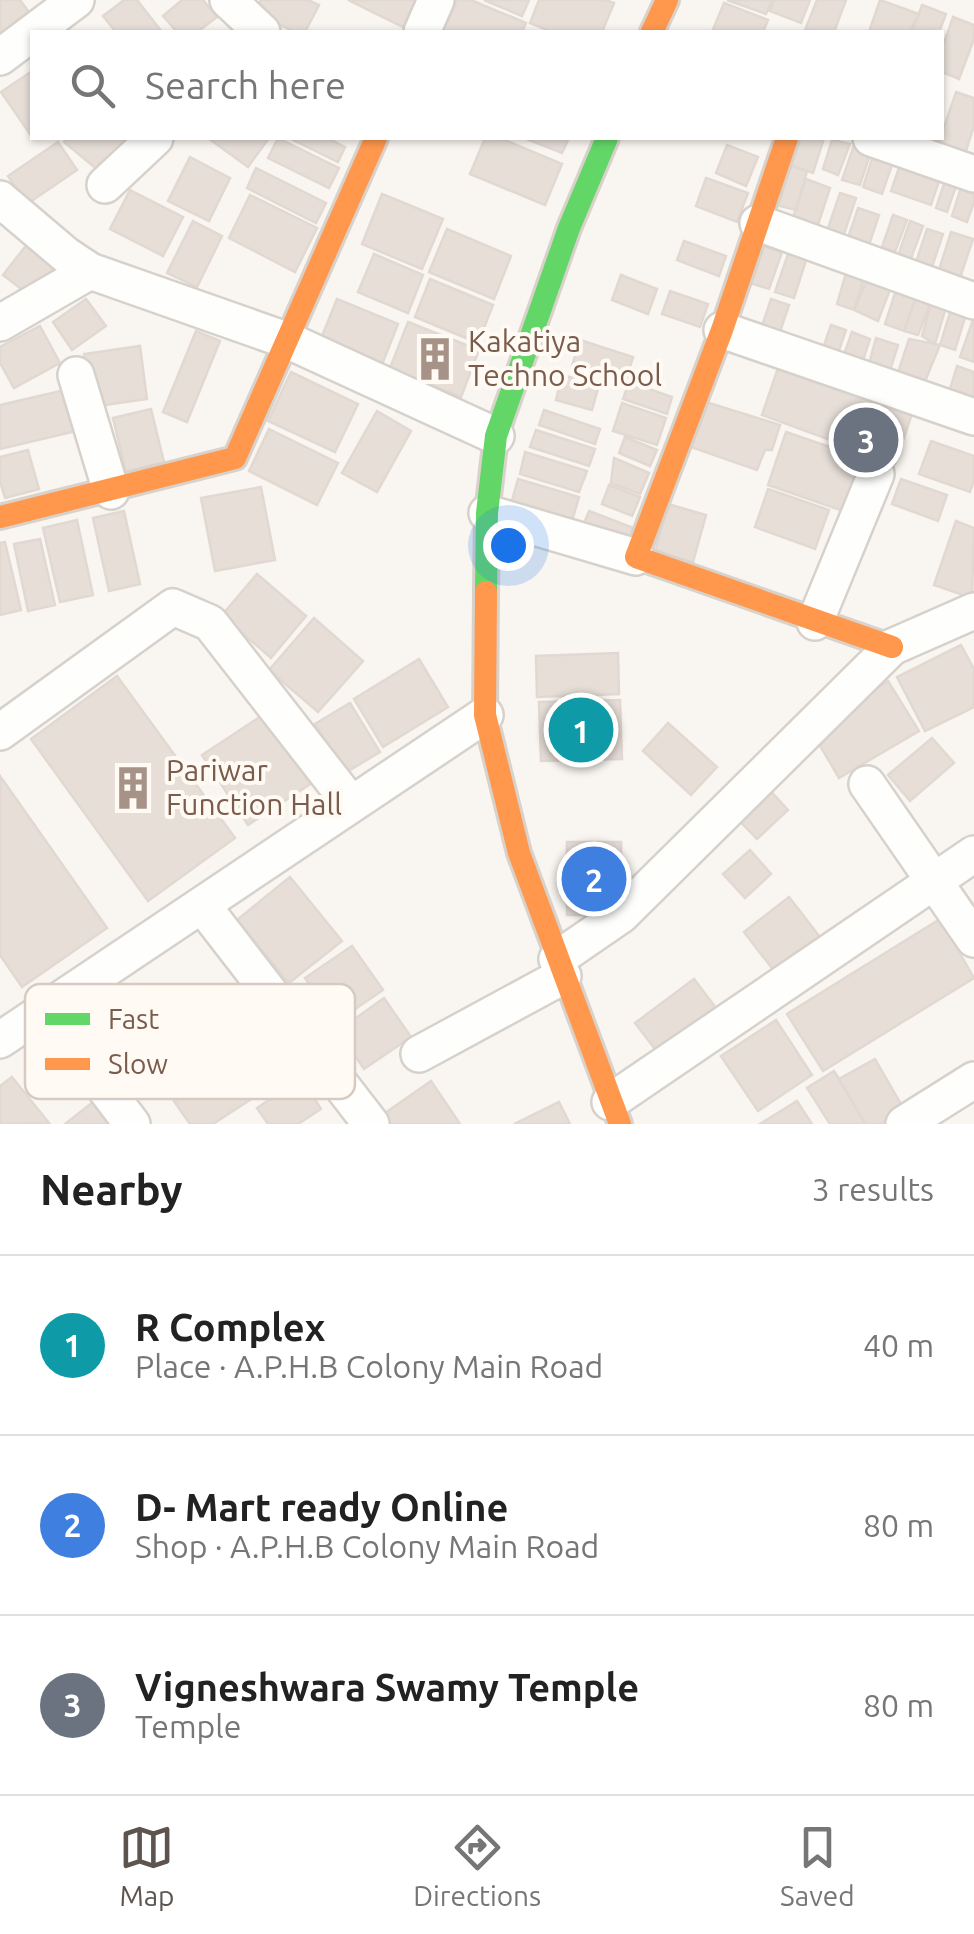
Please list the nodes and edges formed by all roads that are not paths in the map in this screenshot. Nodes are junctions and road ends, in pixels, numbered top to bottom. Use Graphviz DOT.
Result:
graph roads {
  1 [pos="228,0"];
  2 [pos="436,0"];
  3 [pos="668,0"];
  4 [pos="59,5"];
  5 [pos="31,30"];
  6 [pos="260,30"];
  7 [pos="423,30"];
  8 [pos="653,30"];
  9 [pos="30,31"];
  10 [pos="0,57"];
  11 [pos="153,140"];
  12 [pos="375,140"];
  13 [pos="607,140"];
  14 [pos="786,140"];
  15 [pos="877,140"];
  16 [pos="974,174"];
  17 [pos="105,185"];
  18 [pos="0,198"];
  19 [pos="758,223"];
  20 [pos="90,271"];
  21 [pos="974,301"];
  22 [pos="0,323"];
  23 [pos="722,330"];
  24 [pos="289,342"];
  25 [pos="76,375"];
  26 [pos="974,417"];
  27 [pos="496,436"];
  28 [pos="876,474"];
  29 [pos="111,490"];
  30 [pos="487,513"];
  31 [pos="0,518"];
  32 [pos="636,557"];
  33 [pos="974,611"];
  34 [pos="815,622"];
  35 [pos="892,647"];
  36 [pos="485,715"];
  37 [pos="0,732"];
  38 [pos="867,784"];
  39 [pos="350,804"];
  40 [pos="974,854"];
  41 [pos="936,882"];
  42 [pos="202,905"];
  43 [pos="974,939"];
  44 [pos="560,968"];
  45 [pos="83,984"];
  46 [pos="259,984"];
  47 [pos="25,1023"];
  48 [pos="0,1040"];
  49 [pos="420,1054"];
  50 [pos="974,1080"];
  51 [pos="113,1099"];
  52 [pos="615,1113"];
  53 [pos="132,1124"];
  54 [pos="904,1124"];
  1 -- 6 [label="street"];
  2 -- 7 [label="street"];
  3 -- 8 [label="street"];
  4 -- 5 [label="street"];
  9 -- 10 [label="street"];
  11 -- 17 [label="street"];
  12 -- 24 [label="street"];
  13 -- 27 [label="street"];
  14 -- 19 [label="street"];
  15 -- 16 [label="street"];
  18 -- 20 [label="street"];
  19 -- 21 [label="street"];
  19 -- 23 [label="street"];
  20 -- 22 [label="street"];
  20 -- 24 [label="street"];
  23 -- 26 [label="street"];
  23 -- 32 [label="street"];
  24 -- 27 [label="street"];
  24 -- 29 [label="street"];
  25 -- 29 [label="street"];
  27 -- 30 [label="street"];
  28 -- 34 [label="street"];
  29 -- 31 [label="street"];
  30 -- 32 [label="street"];
  30 -- 36 [label="street"];
  32 -- 34 [label="street"];
  33 -- 35 [label="street"];
  34 -- 35 [label="street"];
  35 -- 44 [label="street"];
  36 -- 39 [label="street"];
  36 -- 44 [label="street"];
  37 -- 39 [label="street"];
  38 -- 41 [label="street"];
  39 -- 42 [label="street"];
  40 -- 41 [label="street"];
  41 -- 43 [label="street"];
  41 -- 52 [label="street"];
  42 -- 45 [label="street"];
  42 -- 46 [label="street"];
  44 -- 49 [label="street"];
  44 -- 52 [label="street"];
  47 -- 48 [label="street"];
  50 -- 54 [label="street"];
  51 -- 53 [label="street"];
}
